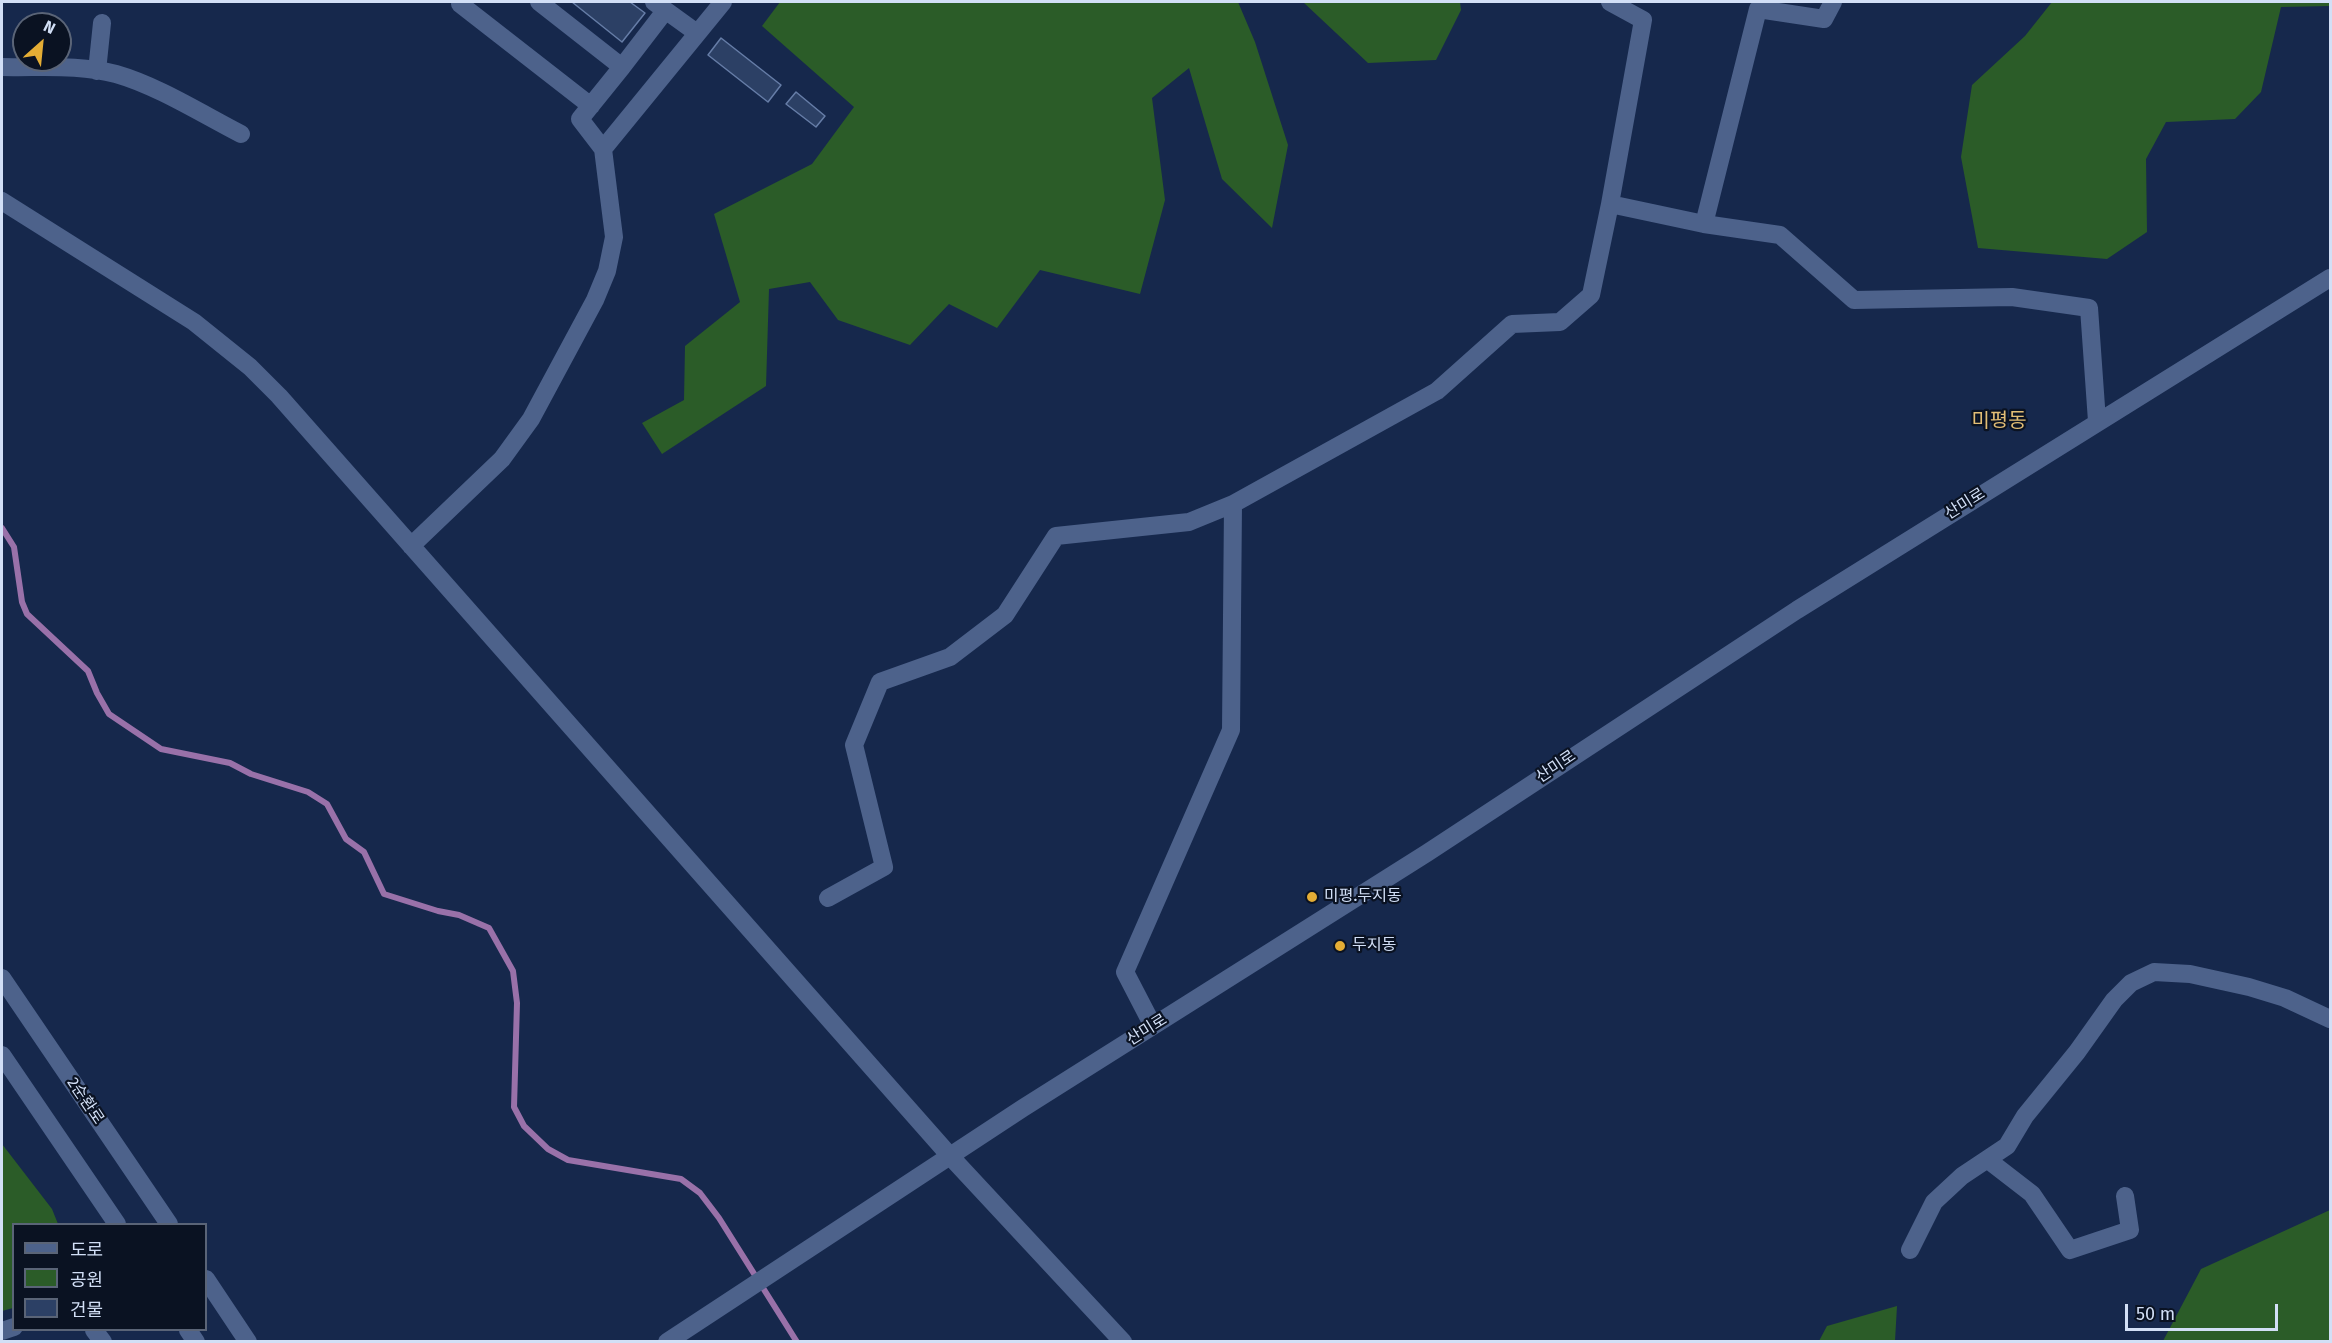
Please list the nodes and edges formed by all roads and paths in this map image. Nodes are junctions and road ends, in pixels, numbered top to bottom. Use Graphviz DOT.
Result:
graph roads {
  1 [pos="462,2"];
  2 [pos="539,2"];
  3 [pos="723,2"];
  4 [pos="1610,2"];
  5 [pos="1833,2"];
  6 [pos="1757,5"];
  7 [pos="659,6"];
  8 [pos="102,23"];
  9 [pos="697,33"];
  10 [pos="622,67"];
  11 [pos="2,68"];
  12 [pos="97,71"];
  13 [pos="591,106"];
  14 [pos="241,134"];
  15 [pos="603,148"];
  16 [pos="2,201"];
  17 [pos="1610,204"];
  18 [pos="1704,224"];
  19 [pos="2331,278"];
  20 [pos="2097,422"];
  21 [pos="1233,504"];
  22 [pos="411,546"];
  23 [pos="828,898"];
  24 [pos="2,978"];
  25 [pos="2331,1019"];
  26 [pos="1153,1026"];
  27 [pos="2,1055"];
  28 [pos="950,1156"];
  29 [pos="1988,1160"];
  30 [pos="2125,1196"];
  31 [pos="116,1223"];
  32 [pos="168,1223"];
  33 [pos="1910,1250"];
  34 [pos="207,1280"];
  35 [pos="248,1341"];
  36 [pos="667,1341"];
  37 [pos="1123,1341"];
  1 -- 13 [label="street"];
  2 -- 10 [label="street"];
  3 -- 9 [label="street"];
  4 -- 17 [label="street"];
  5 -- 6 [label="street"];
  6 -- 18 [label="street"];
  7 -- 9 [label="street"];
  7 -- 10 [label="street"];
  8 -- 12 [label="street"];
  9 -- 15 [label="street"];
  10 -- 13 [label="street"];
  11 -- 12 [label="street"];
  12 -- 14 [label="street"];
  13 -- 15 [label="street"];
  15 -- 22 [label="street"];
  16 -- 22 [label="street"];
  17 -- 18 [label="street"];
  17 -- 21 [label="street"];
  18 -- 20 [label="street"];
  19 -- 20 [label="street, 산미로"];
  20 -- 26 [label="street, 산미로"];
  21 -- 23 [label="street"];
  21 -- 26 [label="street"];
  22 -- 28 [label="street"];
  24 -- 32 [label="street, 2순환로"];
  25 -- 29 [label="street"];
  26 -- 28 [label="street, 산미로"];
  27 -- 31 [label="street"];
  28 -- 36 [label="street, 산미로"];
  28 -- 37 [label="street"];
  29 -- 30 [label="street"];
  29 -- 33 [label="street"];
  34 -- 35 [label="street"];
}
